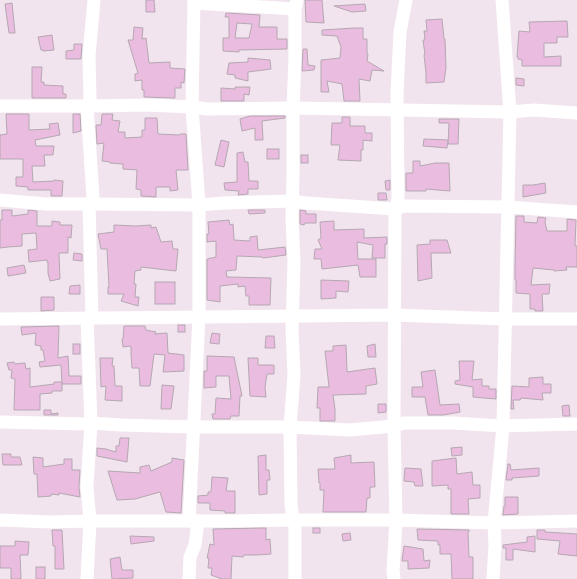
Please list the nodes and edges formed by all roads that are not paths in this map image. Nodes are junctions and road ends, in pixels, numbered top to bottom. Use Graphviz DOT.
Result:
graph roads {
  1 [pos="406,0"];
  2 [pos="502,0"];
  3 [pos="90,1"];
  4 [pos="194,2"];
  5 [pos="296,5"];
  6 [pos="0,106"];
  7 [pos="87,106"];
  8 [pos="192,107"];
  9 [pos="293,108"];
  10 [pos="397,110"];
  11 [pos="510,112"];
  12 [pos="577,113"];
  13 [pos="0,200"];
  14 [pos="292,201"];
  15 [pos="89,204"];
  16 [pos="199,205"];
  17 [pos="507,207"];
  18 [pos="395,209"];
  19 [pos="577,212"];
  20 [pos="394,315"];
  21 [pos="292,316"];
  22 [pos="199,317"];
  23 [pos="0,318"];
  24 [pos="89,318"];
  25 [pos="505,319"];
  26 [pos="577,319"];
  27 [pos="0,422"];
  28 [pos="92,423"];
  29 [pos="577,424"];
  30 [pos="394,426"];
  31 [pos="503,426"];
  32 [pos="193,427"];
  33 [pos="290,427"];
  34 [pos="0,520"];
  35 [pos="293,520"];
  36 [pos="396,520"];
  37 [pos="90,521"];
  38 [pos="194,521"];
  39 [pos="577,521"];
  40 [pos="494,523"];
  41 [pos="87,579"];
  42 [pos="189,579"];
  43 [pos="295,579"];
  44 [pos="394,579"];
  45 [pos="493,579"];
  1 -- 10 [label="street"];
  2 -- 11 [label="street"];
  3 -- 7 [label="street"];
  4 -- 5 [label="street"];
  4 -- 8 [label="street"];
  5 -- 9 [label="street"];
  6 -- 7 [label="street"];
  7 -- 8 [label="street"];
  7 -- 15 [label="street"];
  8 -- 9 [label="street"];
  8 -- 16 [label="street"];
  9 -- 10 [label="street"];
  9 -- 14 [label="street"];
  10 -- 11 [label="street"];
  10 -- 18 [label="street"];
  11 -- 12 [label="street"];
  11 -- 17 [label="street"];
  13 -- 15 [label="street"];
  14 -- 16 [label="street"];
  14 -- 18 [label="street"];
  14 -- 21 [label="street"];
  15 -- 16 [label="street"];
  15 -- 24 [label="street"];
  16 -- 22 [label="street"];
  17 -- 18 [label="street"];
  17 -- 19 [label="street"];
  17 -- 25 [label="street"];
  18 -- 20 [label="street"];
  20 -- 21 [label="street"];
  20 -- 25 [label="street"];
  20 -- 30 [label="street"];
  21 -- 22 [label="street"];
  21 -- 33 [label="street"];
  22 -- 24 [label="street"];
  22 -- 32 [label="street"];
  23 -- 24 [label="street"];
  24 -- 28 [label="street"];
  25 -- 26 [label="street"];
  25 -- 31 [label="street"];
  27 -- 28 [label="street"];
  28 -- 32 [label="street"];
  28 -- 37 [label="street"];
  29 -- 31 [label="street"];
  30 -- 31 [label="street"];
  30 -- 33 [label="street"];
  30 -- 36 [label="street"];
  31 -- 40 [label="street"];
  32 -- 33 [label="street"];
  32 -- 38 [label="street"];
  33 -- 35 [label="street"];
  34 -- 37 [label="street"];
  35 -- 36 [label="street"];
  35 -- 38 [label="street"];
  35 -- 43 [label="street"];
  36 -- 40 [label="street"];
  36 -- 44 [label="street"];
  37 -- 38 [label="street"];
  37 -- 41 [label="street"];
  38 -- 42 [label="street"];
  39 -- 40 [label="street"];
  40 -- 45 [label="street"];
}
